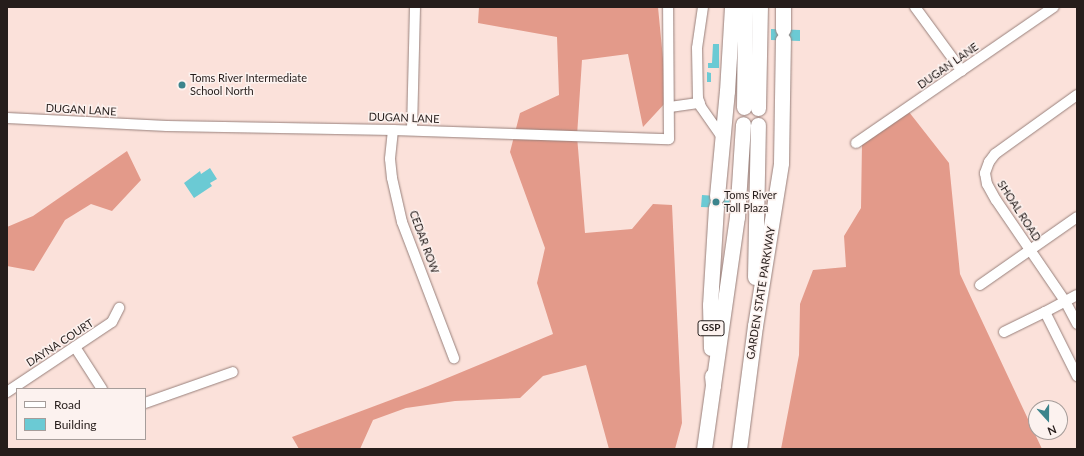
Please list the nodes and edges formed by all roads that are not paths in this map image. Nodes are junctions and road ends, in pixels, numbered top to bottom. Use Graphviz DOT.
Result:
graph roads {
  1 [pos="415,7"];
  2 [pos="668,7"];
  3 [pos="703,7"];
  4 [pos="732,7"];
  5 [pos="745,7"];
  6 [pos="760,7"];
  7 [pos="783,7"];
  8 [pos="916,7"];
  9 [pos="1054,7"];
  10 [pos="962,72"];
  11 [pos="1077,95"];
  12 [pos="700,103"];
  13 [pos="670,107"];
  14 [pos="7,118"];
  15 [pos="393,130"];
  16 [pos="412,130"];
  17 [pos="723,138"];
  18 [pos="856,143"];
  19 [pos="1077,217"];
  20 [pos="1029,249"];
  21 [pos="980,285"];
  22 [pos="1077,295"];
  23 [pos="1065,301"];
  24 [pos="119,308"];
  25 [pos="1045,312"];
  26 [pos="1077,324"];
  27 [pos="754,326"];
  28 [pos="1004,332"];
  29 [pos="75,347"];
  30 [pos="454,358"];
  31 [pos="233,372"];
  32 [pos="1077,376"];
  33 [pos="713,385"];
  34 [pos="101,388"];
  35 [pos="7,392"];
  36 [pos="146,403"];
  37 [pos="704,449"];
  38 [pos="739,449"];
  1 -- 16 [label="street"];
  2 -- 13 [label="street, DUGAN LANE"];
  3 -- 12 [label="street"];
  4 -- 17 [label="highway, GSP"];
  5 -- 6 [label="highway"];
  7 -- 27 [label="highway, GARDEN STATE PARKWAY"];
  8 -- 10 [label="street"];
  9 -- 10 [label="street, DUGAN LANE"];
  10 -- 18 [label="street, DUGAN LANE"];
  11 -- 20 [label="street, SHOAL ROAD"];
  12 -- 13 [label="street"];
  12 -- 17 [label="street"];
  13 -- 16 [label="street, DUGAN LANE"];
  14 -- 15 [label="street, DUGAN LANE"];
  15 -- 16 [label="street, DUGAN LANE"];
  15 -- 30 [label="street, CEDAR ROW"];
  17 -- 33 [label="highway, GSP"];
  19 -- 20 [label="street"];
  20 -- 21 [label="street"];
  20 -- 23 [label="street, SHOAL ROAD"];
  22 -- 23 [label="street"];
  23 -- 25 [label="street"];
  23 -- 26 [label="street, SHOAL ROAD"];
  24 -- 29 [label="street, DAYNA COURT"];
  25 -- 28 [label="street"];
  25 -- 32 [label="street"];
  27 -- 33 [label="highway"];
  27 -- 38 [label="highway, GARDEN STATE PARKWAY"];
  29 -- 34 [label="street"];
  29 -- 35 [label="street, DAYNA COURT"];
  31 -- 36 [label="street"];
  33 -- 37 [label="highway, GSP"];
}
